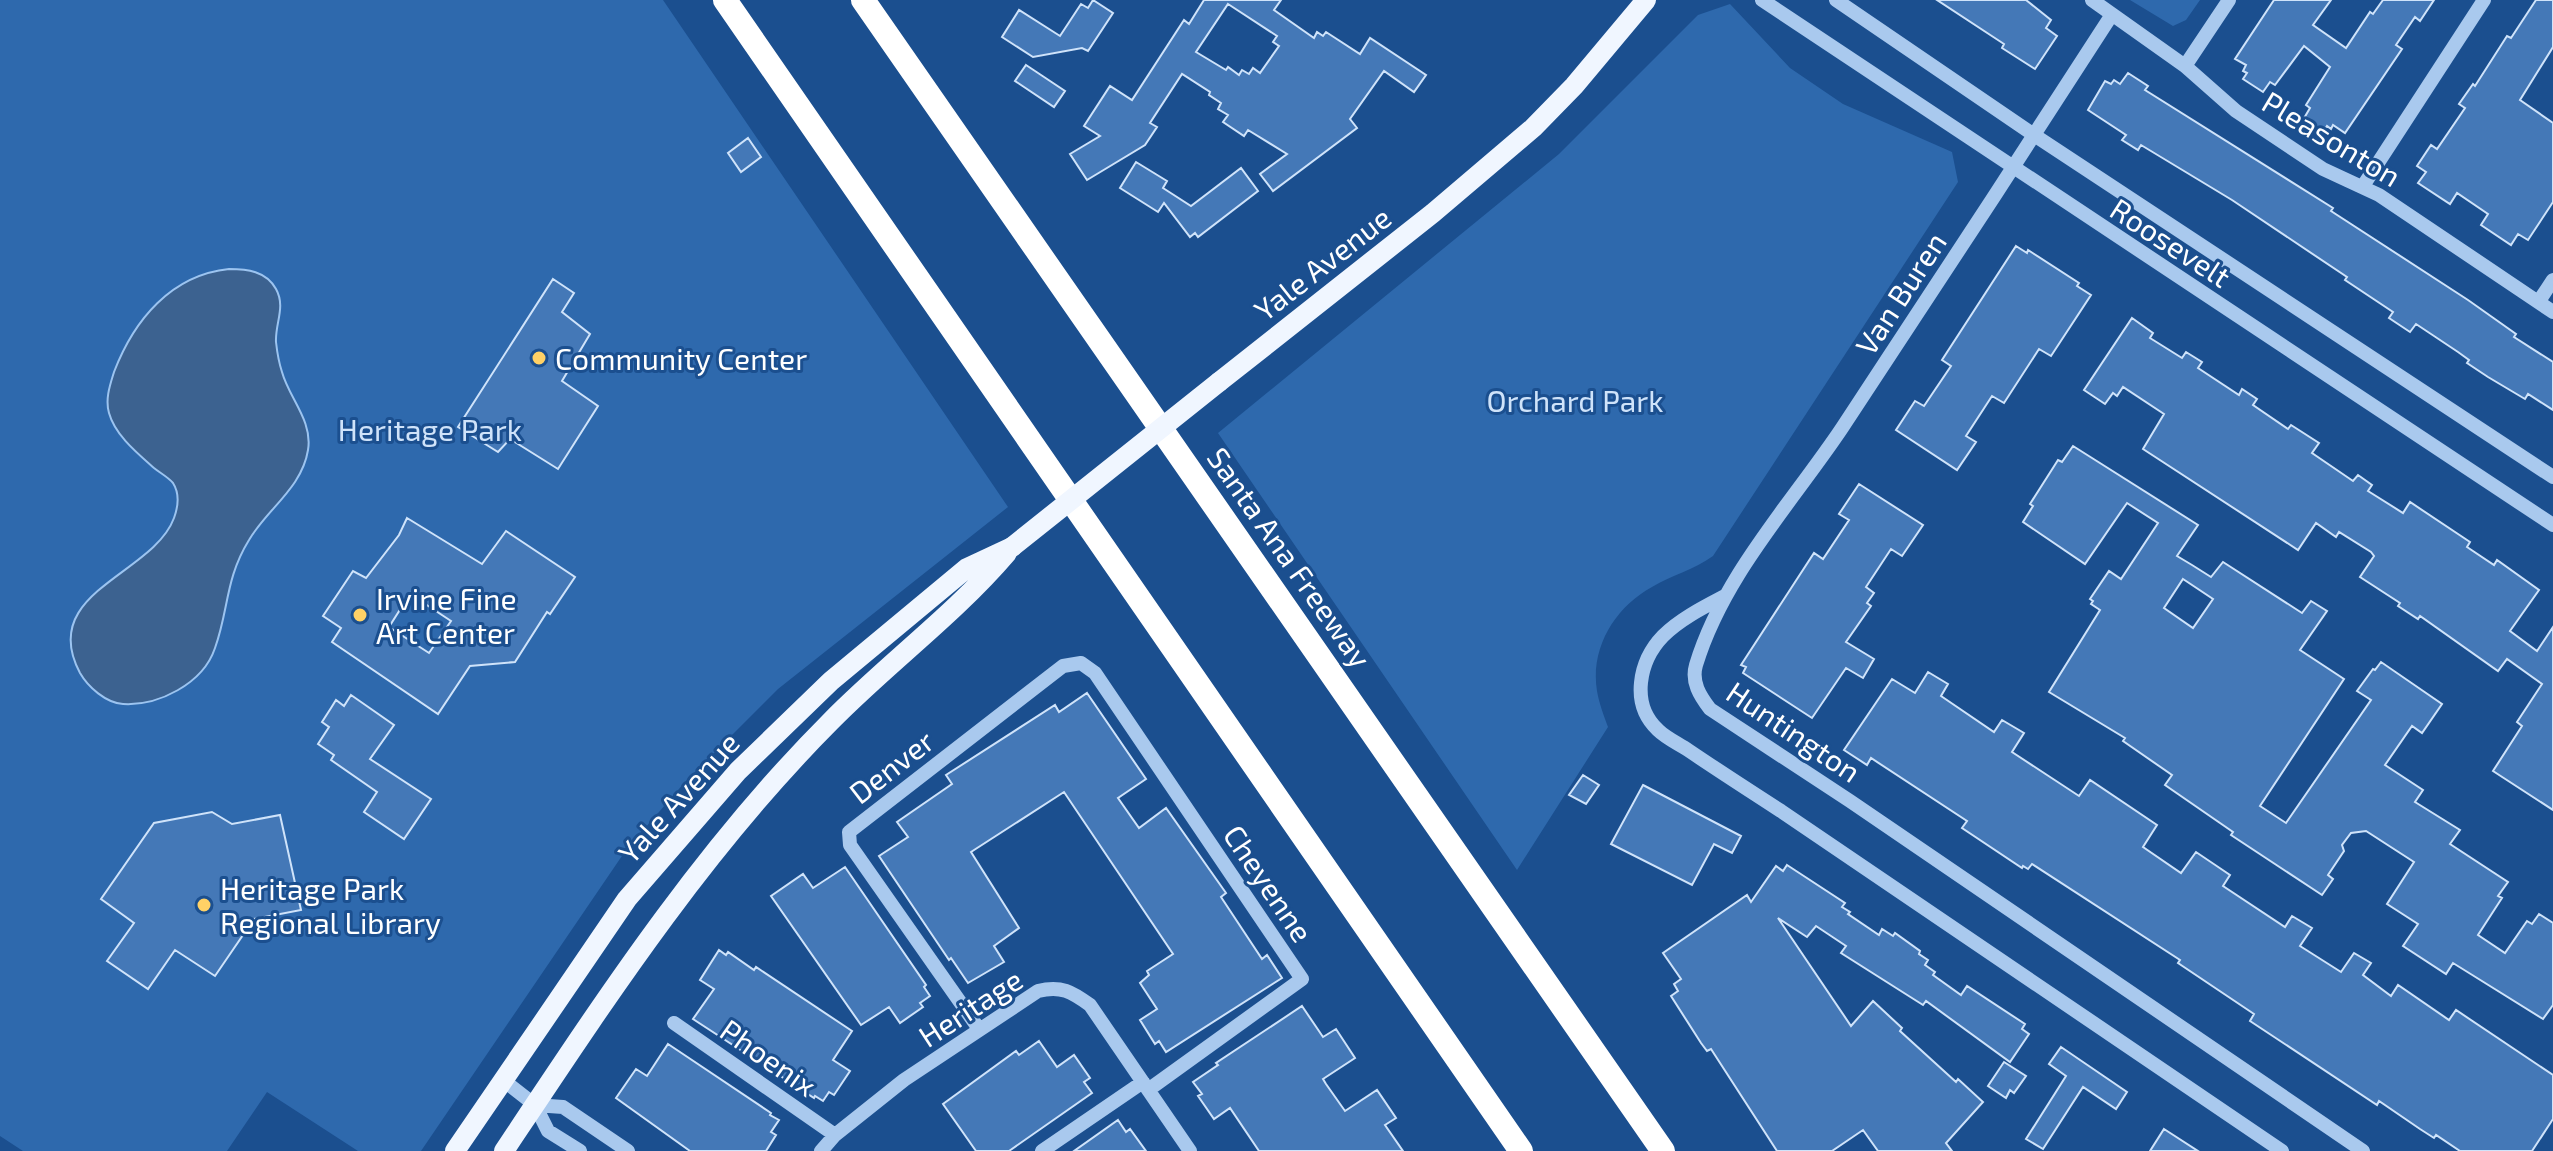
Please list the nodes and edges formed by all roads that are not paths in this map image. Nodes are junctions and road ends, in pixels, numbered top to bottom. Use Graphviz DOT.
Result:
graph roads {
  1 [pos="725,0"];
  2 [pos="863,0"];
  3 [pos="1646,0"];
  4 [pos="1762,0"];
  5 [pos="1836,0"];
  6 [pos="2092,0"];
  7 [pos="2229,0"];
  8 [pos="2484,0"];
  9 [pos="2111,16"];
  10 [pos="2185,66"];
  11 [pos="2034,135"];
  12 [pos="2013,168"];
  13 [pos="2363,186"];
  14 [pos="2553,280"];
  15 [pos="2539,301"];
  16 [pos="2553,312"];
  17 [pos="2553,477"];
  18 [pos="2553,525"];
  19 [pos="1012,547"];
  20 [pos="1725,595"];
  21 [pos="1081,663"];
  22 [pos="674,1023"];
  23 [pos="979,1029"];
  24 [pos="503,1080"];
  25 [pos="1146,1086"];
  26 [pos="535,1105"];
  27 [pos="835,1135"];
  28 [pos="455,1151"];
  29 [pos="504,1151"];
  30 [pos="580,1151"];
  31 [pos="628,1151"];
  32 [pos="821,1151"];
  33 [pos="1042,1151"];
  34 [pos="1190,1151"];
  35 [pos="1521,1151"];
  36 [pos="1663,1151"];
  37 [pos="2282,1151"];
  38 [pos="2363,1151"];
  1 -- 35 [label="highway"];
  2 -- 36 [label="highway, Santa Ana Freeway"];
  3 -- 19 [label="main road, Yale Avenue, bridge"];
  4 -- 12 [label="street, Roosevelt"];
  5 -- 11 [label="street, Roosevelt"];
  6 -- 9 [label="street, Pleasonton"];
  7 -- 10 [label="street"];
  8 -- 13 [label="street"];
  9 -- 10 [label="street, Pleasonton"];
  9 -- 11 [label="street, Van Buren"];
  10 -- 13 [label="street, Pleasonton"];
  11 -- 12 [label="street, Van Buren"];
  11 -- 17 [label="street, Roosevelt"];
  12 -- 18 [label="street, Roosevelt"];
  12 -- 20 [label="street, Van Buren"];
  13 -- 15 [label="street, Pleasonton"];
  14 -- 15 [label="street"];
  15 -- 16 [label="street, Pleasonton"];
  19 -- 24 [label="main road, Yale Avenue"];
  19 -- 26 [label="main road, Yale Avenue"];
  20 -- 37 [label="street"];
  20 -- 38 [label="street, Huntington"];
  21 -- 23 [label="street, Denver"];
  21 -- 25 [label="street, Cheyenne"];
  22 -- 27 [label="street, Phoenix"];
  23 -- 25 [label="street, Heritage"];
  23 -- 27 [label="street, Heritage"];
  24 -- 26 [label="street"];
  24 -- 28 [label="main road, Yale Avenue"];
  25 -- 33 [label="street"];
  25 -- 34 [label="street, Heritage"];
  26 -- 29 [label="main road, Yale Avenue"];
  26 -- 30 [label="street"];
  26 -- 31 [label="street"];
  27 -- 32 [label="street, Heritage"];
}
